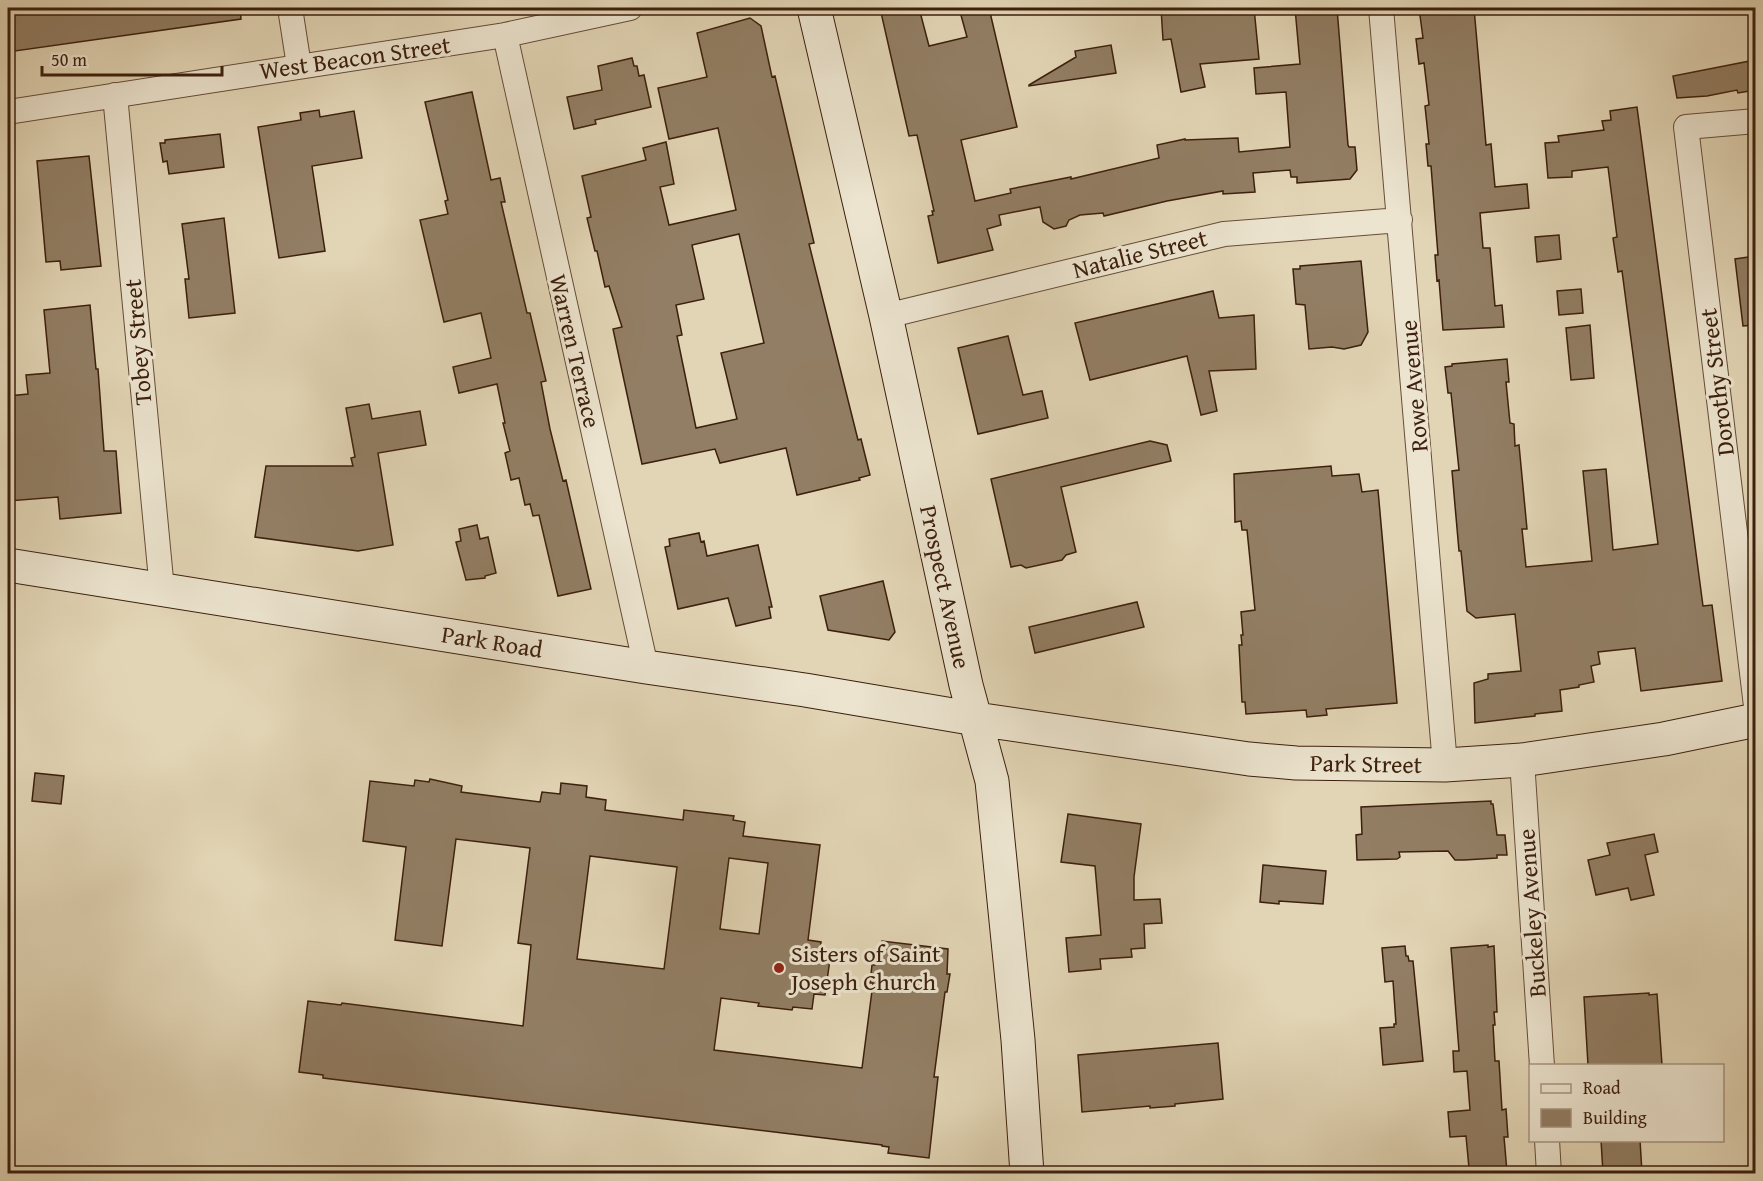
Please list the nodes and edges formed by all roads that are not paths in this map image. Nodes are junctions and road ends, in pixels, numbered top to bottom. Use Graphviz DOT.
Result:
graph roads {
  1 [pos="290,8"];
  2 [pos="630,8"];
  3 [pos="814,8"];
  4 [pos="1382,8"];
  5 [pos="505,36"];
  6 [pos="299,66"];
  7 [pos="115,95"];
  8 [pos="8,112"];
  9 [pos="1755,121"];
  10 [pos="1400,220"];
  11 [pos="886,316"];
  12 [pos="8,565"];
  13 [pos="162,590"];
  14 [pos="646,667"];
  15 [pos="1755,706"];
  16 [pos="976,719"];
  17 [pos="1755,720"];
  18 [pos="1522,760"];
  19 [pos="1445,765"];
  20 [pos="1542,1064"];
  21 [pos="1547,1142"];
  22 [pos="1027,1173"];
  23 [pos="1550,1173"];
  1 -- 6 [label="street"];
  2 -- 5 [label="street, West Beacon Street"];
  3 -- 11 [label="main road, Prospect Avenue"];
  4 -- 10 [label="street, Rowe Avenue"];
  5 -- 6 [label="street, West Beacon Street"];
  5 -- 14 [label="street, Warren Terrace"];
  6 -- 7 [label="street, West Beacon Street"];
  7 -- 8 [label="street, West Beacon Street"];
  7 -- 13 [label="street, Tobey Street"];
  9 -- 15 [label="street, Dorothy Street"];
  10 -- 11 [label="street, Natalie Street"];
  10 -- 19 [label="street, Rowe Avenue"];
  11 -- 16 [label="main road, Prospect Avenue"];
  12 -- 13 [label="main road, Park Road"];
  13 -- 14 [label="main road, Park Road"];
  14 -- 16 [label="main road, Park Road"];
  16 -- 19 [label="main road, Park Street"];
  16 -- 22 [label="main road, Prospect Avenue"];
  17 -- 18 [label="main road, Park Street"];
  18 -- 19 [label="main road, Park Street"];
  18 -- 20 [label="street, Buckeley Avenue"];
  21 -- 23 [label="street"];
}
